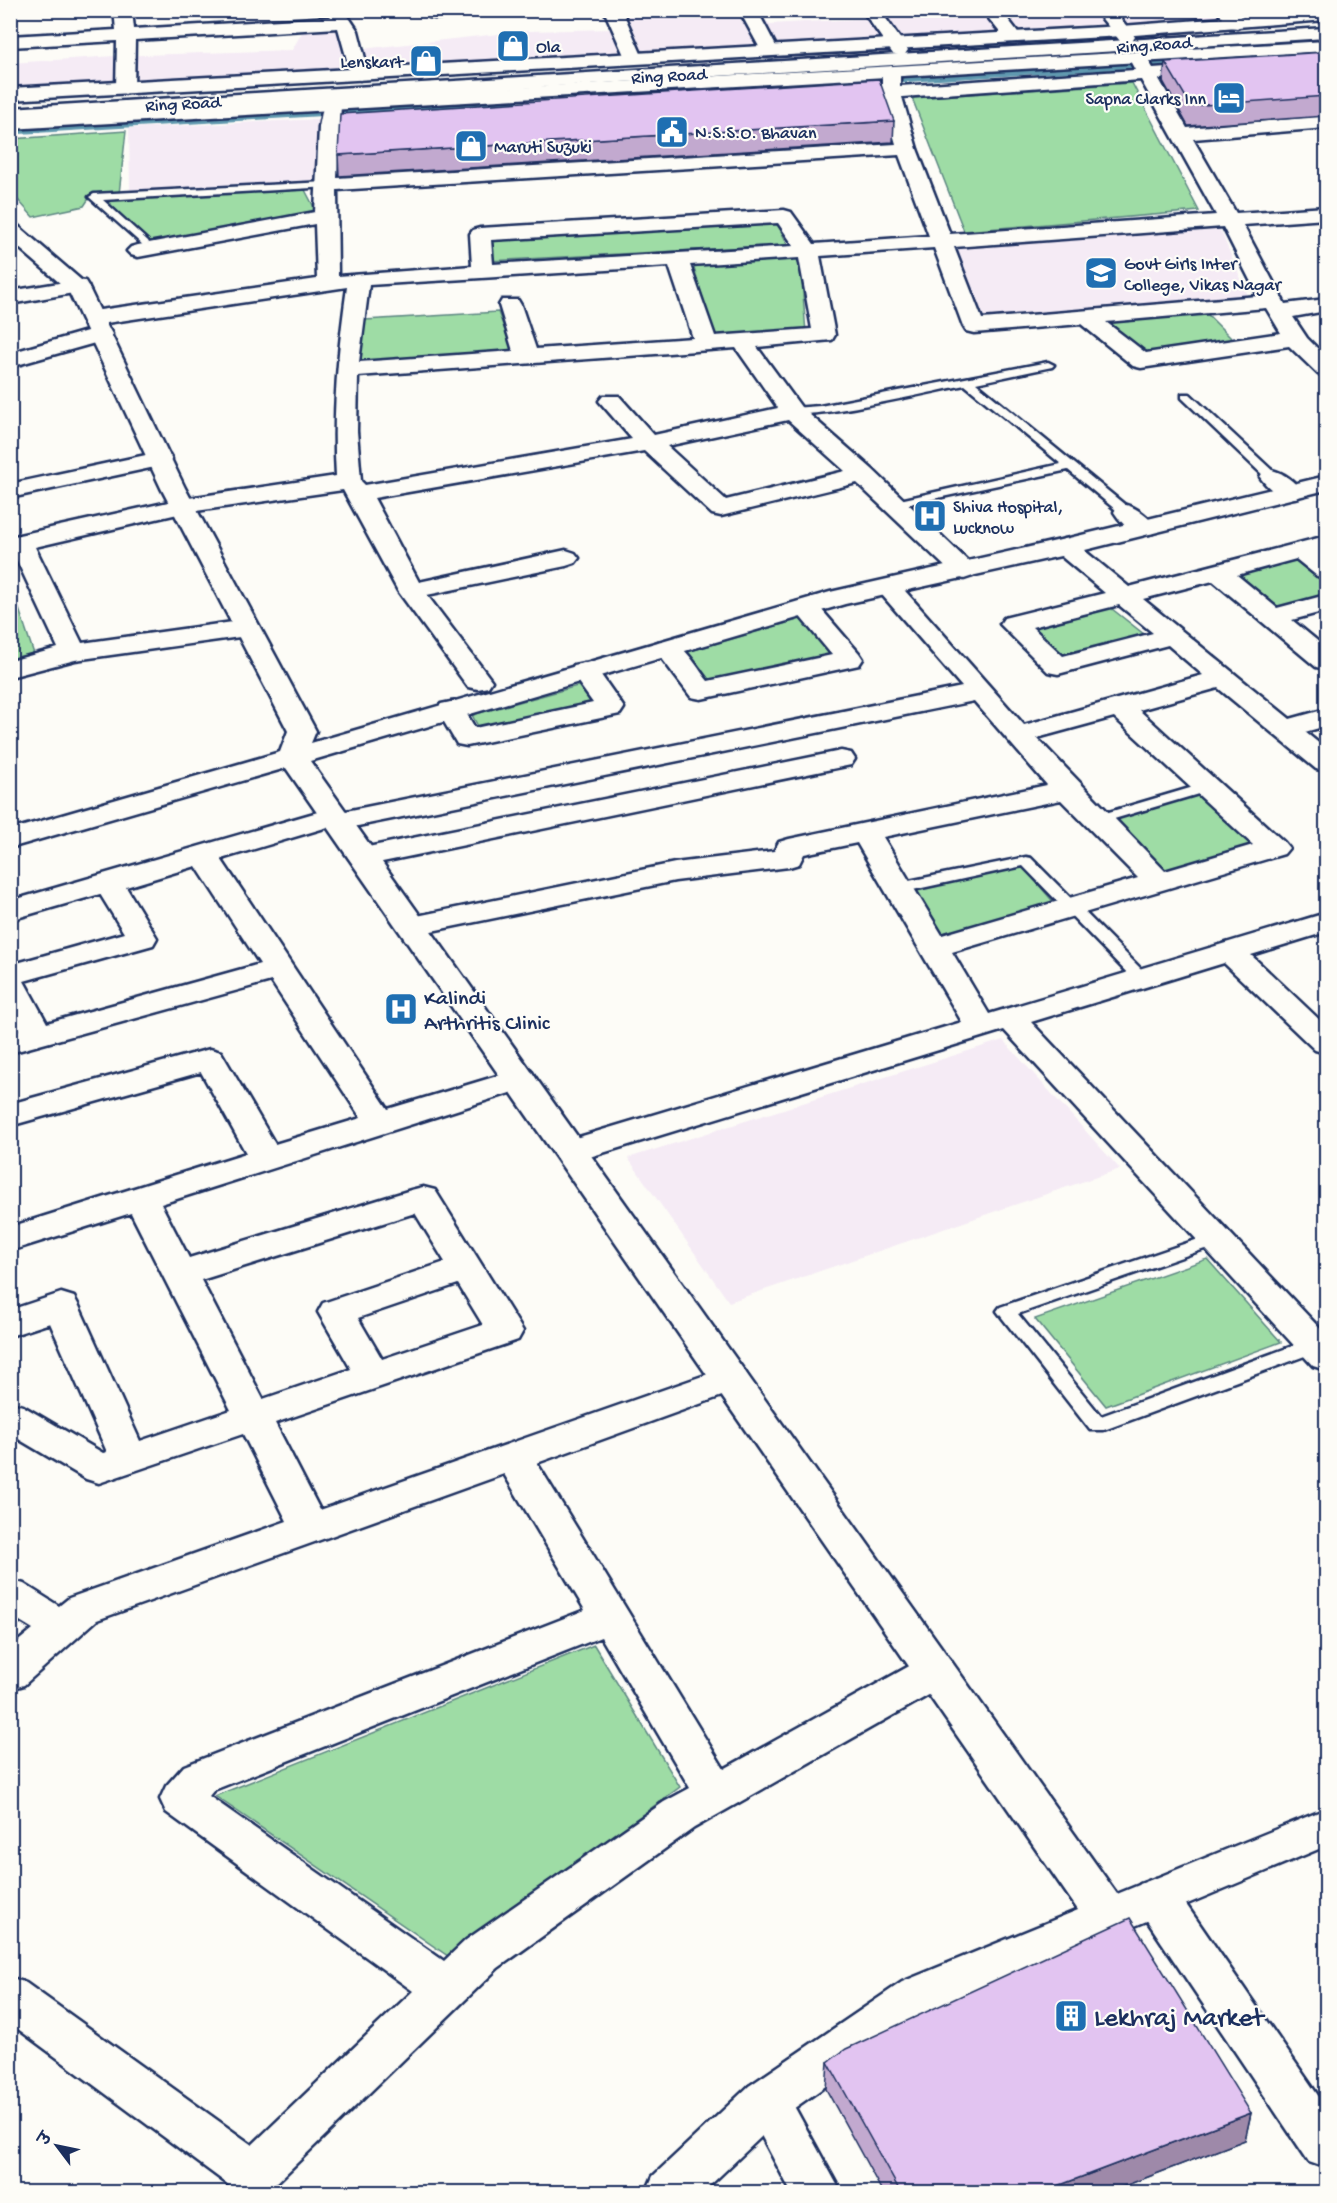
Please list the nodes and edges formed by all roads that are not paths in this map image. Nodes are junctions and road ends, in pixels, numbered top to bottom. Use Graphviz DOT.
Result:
graph roads {
  1 [pos="123,10"];
  2 [pos="478,10"];
  3 [pos="613,10"];
  4 [pos="748,10"];
  5 [pos="871,10"];
  6 [pos="991,10"];
  7 [pos="1104,10"];
  8 [pos="435,14"];
  9 [pos="1326,15"];
  10 [pos="340,16"];
  11 [pos="1231,17"];
  12 [pos="1326,24"];
  13 [pos="1326,33"];
  14 [pos="1124,34"];
  15 [pos="126,35"];
  16 [pos="1012,36"];
  17 [pos="10,42"];
  18 [pos="1326,46"];
  19 [pos="896,47"];
  20 [pos="769,50"];
  21 [pos="634,58"];
  22 [pos="1326,63"];
  23 [pos="1143,66"];
  24 [pos="360,74"];
  25 [pos="891,80"];
  26 [pos="125,88"];
  27 [pos="10,94"];
  28 [pos="821,97"];
  29 [pos="523,100"];
  30 [pos="10,102"];
  31 [pos="10,114"];
  32 [pos="330,114"];
  33 [pos="1320,122"];
  34 [pos="10,123"];
  35 [pos="399,123"];
  36 [pos="1181,134"];
  37 [pos="1326,139"];
  38 [pos="907,149"];
  39 [pos="326,185"];
  40 [pos="1326,213"];
  41 [pos="325,216"];
  42 [pos="1229,219"];
  43 [pos="14,237"];
  44 [pos="942,241"];
  45 [pos="141,247"];
  46 [pos="808,251"];
  47 [pos="677,259"];
  48 [pos="483,272"];
  49 [pos="359,279"];
  50 [pos="328,282"];
  51 [pos="77,286"];
  52 [pos="10,298"];
  53 [pos="510,305"];
  54 [pos="1326,305"];
  55 [pos="1217,306"];
  56 [pos="1276,307"];
  57 [pos="1084,315"];
  58 [pos="97,326"];
  59 [pos="1296,338"];
  60 [pos="742,341"];
  61 [pos="706,344"];
  62 [pos="1256,344"];
  63 [pos="527,358"];
  64 [pos="10,360"];
  65 [pos="1048,365"];
  66 [pos="1326,369"];
  67 [pos="347,370"];
  68 [pos="967,381"];
  69 [pos="1186,396"];
  70 [pos="611,401"];
  71 [pos="793,412"];
  72 [pos="649,443"];
  73 [pos="160,459"];
  74 [pos="1326,464"];
  75 [pos="1070,466"];
  76 [pos="863,474"];
  77 [pos="1326,483"];
  78 [pos="1281,484"];
  79 [pos="354,487"];
  80 [pos="10,491"];
  81 [pos="895,505"];
  82 [pos="182,506"];
  83 [pos="1135,520"];
  84 [pos="16,544"];
  85 [pos="1326,544"];
  86 [pos="1065,547"];
  87 [pos="1300,550"];
  88 [pos="566,558"];
  89 [pos="956,563"];
  90 [pos="1217,571"];
  91 [pos="1326,571"];
  92 [pos="889,588"];
  93 [pos="411,591"];
  94 [pos="1123,595"];
  95 [pos="1326,603"];
  96 [pos="806,608"];
  97 [pos="1272,617"];
  98 [pos="247,628"];
  99 [pos="1172,636"];
  100 [pos="667,648"];
  101 [pos="73,652"];
  102 [pos="1325,658"];
  103 [pos="10,669"];
  104 [pos="584,671"];
  105 [pos="1223,678"];
  106 [pos="478,681"];
  107 [pos="980,692"];
  108 [pos="1119,707"];
  109 [pos="451,710"];
  110 [pos="1326,717"];
  111 [pos="1285,729"];
  112 [pos="1018,735"];
  113 [pos="297,743"];
  114 [pos="841,759"];
  115 [pos="1326,763"];
  116 [pos="1206,787"];
  117 [pos="1067,790"];
  118 [pos="10,815"];
  119 [pos="336,818"];
  120 [pos="1097,819"];
  121 [pos="865,832"];
  122 [pos="10,839"];
  123 [pos="203,854"];
  124 [pos="363,857"];
  125 [pos="108,882"];
  126 [pos="1159,882"];
  127 [pos="899,888"];
  128 [pos="1072,907"];
  129 [pos="10,911"];
  130 [pos="1326,922"];
  131 [pos="412,926"];
  132 [pos="935,947"];
  133 [pos="1229,951"];
  134 [pos="279,969"];
  135 [pos="10,975"];
  136 [pos="1141,978"];
  137 [pos="10,984"];
  138 [pos="996,1022"];
  139 [pos="24,1039"];
  140 [pos="1326,1043"];
  141 [pos="520,1079"];
  142 [pos="10,1115"];
  143 [pos="381,1123"];
  144 [pos="571,1151"];
  145 [pos="266,1159"];
  146 [pos="141,1198"];
  147 [pos="12,1235"];
  148 [pos="1216,1239"];
  149 [pos="466,1268"];
  150 [pos="179,1274"];
  151 [pos="10,1323"];
  152 [pos="1321,1351"];
  153 [pos="373,1375"];
  154 [pos="730,1379"];
  155 [pos="252,1415"];
  156 [pos="10,1416"];
  157 [pos="513,1456"];
  158 [pos="129,1458"];
  159 [pos="310,1528"];
  160 [pos="10,1595"];
  161 [pos="610,1617"];
  162 [pos="62,1628"];
  163 [pos="936,1671"];
  164 [pos="10,1673"];
  165 [pos="716,1794"];
  166 [pos="1326,1827"];
  167 [pos="1156,1897"];
  168 [pos="1108,1917"];
  169 [pos="447,1989"];
  170 [pos="10,1997"];
  171 [pos="766,2101"];
  172 [pos="1326,2146"];
  173 [pos="670,2193"];
  174 [pos="818,2193"];
  1 -- 15 [label="main road"];
  2 -- 8 [label="main road"];
  3 -- 21 [label="main road"];
  4 -- 20 [label="main road"];
  5 -- 19 [label="main road"];
  6 -- 16 [label="main road"];
  7 -- 14 [label="main road"];
  9 -- 11 [label="main road"];
  10 -- 15 [label="main road"];
  10 -- 24 [label="main road"];
  11 -- 14 [label="main road"];
  12 -- 14 [label="main road, Ring Road"];
  13 -- 29 [label="main road, Ring Road"];
  14 -- 16 [label="main road"];
  14 -- 19 [label="main road, Ring Road"];
  15 -- 17 [label="main road"];
  15 -- 26 [label="main road"];
  16 -- 19 [label="main road"];
  18 -- 23 [label="main road"];
  19 -- 20 [label="main road"];
  19 -- 30 [label="main road, Ring Road"];
  20 -- 21 [label="main road"];
  21 -- 24 [label="main road"];
  22 -- 23 [label="main road"];
  23 -- 25 [label="main road"];
  23 -- 36 [label="main road"];
  24 -- 26 [label="main road"];
  25 -- 28 [label="main road"];
  25 -- 29 [label="main road"];
  25 -- 38 [label="main road"];
  26 -- 27 [label="main road"];
  29 -- 31 [label="main road, Ring Road"];
  29 -- 32 [label="main road"];
  32 -- 34 [label="main road"];
  32 -- 35 [label="main road"];
  32 -- 39 [label="main road"];
  33 -- 36 [label="main road"];
  33 -- 37 [label="main road"];
  36 -- 42 [label="main road"];
  38 -- 39 [label="main road"];
  38 -- 44 [label="main road"];
  39 -- 41 [label="main road"];
  39 -- 45 [label="lane"];
  40 -- 42 [label="main road"];
  41 -- 45 [label="main road"];
  41 -- 50 [label="main road"];
  42 -- 44 [label="main road"];
  42 -- 56 [label="main road"];
  43 -- 51 [label="main road"];
  44 -- 46 [label="main road"];
  44 -- 57 [label="main road"];
  46 -- 47 [label="main road"];
  46 -- 48 [label="main road"];
  46 -- 60 [label="main road"];
  47 -- 48 [label="main road"];
  47 -- 61 [label="main road"];
  48 -- 49 [label="main road"];
  49 -- 50 [label="main road"];
  49 -- 67 [label="main road"];
  50 -- 58 [label="main road"];
  51 -- 52 [label="main road"];
  51 -- 58 [label="main road"];
  53 -- 63 [label="main road"];
  54 -- 56 [label="main road"];
  55 -- 56 [label="main road"];
  55 -- 57 [label="main road"];
  55 -- 62 [label="main road"];
  56 -- 59 [label="main road"];
  57 -- 62 [label="main road"];
  58 -- 64 [label="main road"];
  58 -- 73 [label="main road"];
  59 -- 62 [label="main road"];
  59 -- 66 [label="main road"];
  60 -- 61 [label="main road"];
  60 -- 71 [label="main road"];
  61 -- 63 [label="main road"];
  63 -- 67 [label="main road"];
  65 -- 68 [label="lane"];
  67 -- 79 [label="main road"];
  68 -- 71 [label="lane"];
  68 -- 75 [label="lane"];
  69 -- 78 [label="lane"];
  70 -- 72 [label="main road"];
  71 -- 72 [label="main road"];
  71 -- 76 [label="main road"];
  72 -- 76 [label="main road"];
  72 -- 79 [label="main road"];
  73 -- 80 [label="main road"];
  73 -- 82 [label="main road"];
  74 -- 78 [label="main road"];
  75 -- 81 [label="lane"];
  75 -- 83 [label="lane"];
  76 -- 81 [label="main road"];
  77 -- 78 [label="main road"];
  78 -- 83 [label="main road"];
  79 -- 82 [label="main road"];
  79 -- 93 [label="main road"];
  81 -- 89 [label="main road"];
  82 -- 84 [label="main road"];
  82 -- 98 [label="main road"];
  83 -- 86 [label="main road"];
  83 -- 89 [label="main road"];
  84 -- 101 [label="main road"];
  85 -- 87 [label="main road"];
  86 -- 89 [label="main road"];
  86 -- 94 [label="main road"];
  87 -- 90 [label="main road"];
  87 -- 91 [label="main road"];
  88 -- 93 [label="main road"];
  89 -- 92 [label="main road"];
  89 -- 106 [label="main road"];
  90 -- 94 [label="main road"];
  90 -- 97 [label="main road"];
  92 -- 96 [label="main road"];
  92 -- 107 [label="main road"];
  93 -- 106 [label="main road"];
  94 -- 99 [label="main road"];
  94 -- 99 [label="main road"];
  95 -- 97 [label="main road"];
  96 -- 100 [label="main road"];
  96 -- 100 [label="main road"];
  97 -- 102 [label="main road"];
  98 -- 101 [label="main road"];
  98 -- 113 [label="main road"];
  99 -- 105 [label="main road"];
  100 -- 104 [label="main road"];
  101 -- 103 [label="main road"];
  104 -- 109 [label="main road"];
  104 -- 109 [label="main road"];
  105 -- 108 [label="main road"];
  105 -- 111 [label="main road"];
  106 -- 113 [label="main road"];
  107 -- 112 [label="main road"];
  107 -- 119 [label="main road"];
  108 -- 112 [label="main road"];
  108 -- 116 [label="main road"];
  109 -- 113 [label="main road"];
  110 -- 111 [label="main road"];
  111 -- 115 [label="main road"];
  112 -- 117 [label="main road"];
  113 -- 118 [label="main road"];
  113 -- 119 [label="main road"];
  113 -- 122 [label="main road"];
  114 -- 124 [label="main road"];
  116 -- 120 [label="lane"];
  116 -- 126 [label="main road"];
  117 -- 120 [label="main road"];
  117 -- 121 [label="main road"];
  119 -- 123 [label="main road"];
  119 -- 124 [label="main road"];
  120 -- 126 [label="main road"];
  121 -- 127 [label="main road"];
  121 -- 131 [label="main road"];
  123 -- 125 [label="main road"];
  123 -- 134 [label="main road"];
  124 -- 131 [label="main road"];
  125 -- 129 [label="main road"];
  125 -- 135 [label="main road"];
  126 -- 128 [label="main road"];
  127 -- 128 [label="lane"];
  127 -- 132 [label="main road"];
  128 -- 132 [label="main road"];
  128 -- 136 [label="lane"];
  130 -- 133 [label="main road"];
  131 -- 141 [label="main road"];
  132 -- 138 [label="main road"];
  133 -- 136 [label="main road"];
  133 -- 140 [label="main road"];
  134 -- 139 [label="main road"];
  134 -- 143 [label="main road"];
  136 -- 138 [label="main road"];
  137 -- 139 [label="main road"];
  138 -- 144 [label="main road"];
  138 -- 148 [label="main road"];
  141 -- 143 [label="main road"];
  141 -- 144 [label="main road"];
  142 -- 145 [label="main road"];
  143 -- 145 [label="main road"];
  144 -- 154 [label="main road"];
  145 -- 146 [label="main road"];
  146 -- 147 [label="main road"];
  146 -- 150 [label="main road"];
  148 -- 152 [label="main road"];
  148 -- 152 [label="lane"];
  149 -- 150 [label="main road"];
  149 -- 153 [label="main road"];
  149 -- 153 [label="main road"];
  150 -- 155 [label="main road"];
  151 -- 158 [label="main road"];
  153 -- 155 [label="main road"];
  154 -- 157 [label="main road"];
  154 -- 163 [label="main road"];
  155 -- 158 [label="main road"];
  155 -- 159 [label="main road"];
  156 -- 158 [label="main road"];
  157 -- 159 [label="main road"];
  157 -- 161 [label="main road"];
  159 -- 162 [label="main road"];
  160 -- 162 [label="main road"];
  161 -- 165 [label="main road"];
  161 -- 169 [label="main road"];
  162 -- 164 [label="main road"];
  163 -- 165 [label="main road"];
  163 -- 168 [label="main road"];
  165 -- 169 [label="main road"];
  166 -- 167 [label="main road"];
  167 -- 168 [label="main road"];
  167 -- 172 [label="main road"];
  168 -- 171 [label="main road"];
  169 -- 170 [label="main road"];
  171 -- 173 [label="main road"];
  171 -- 174 [label="main road"];
}
